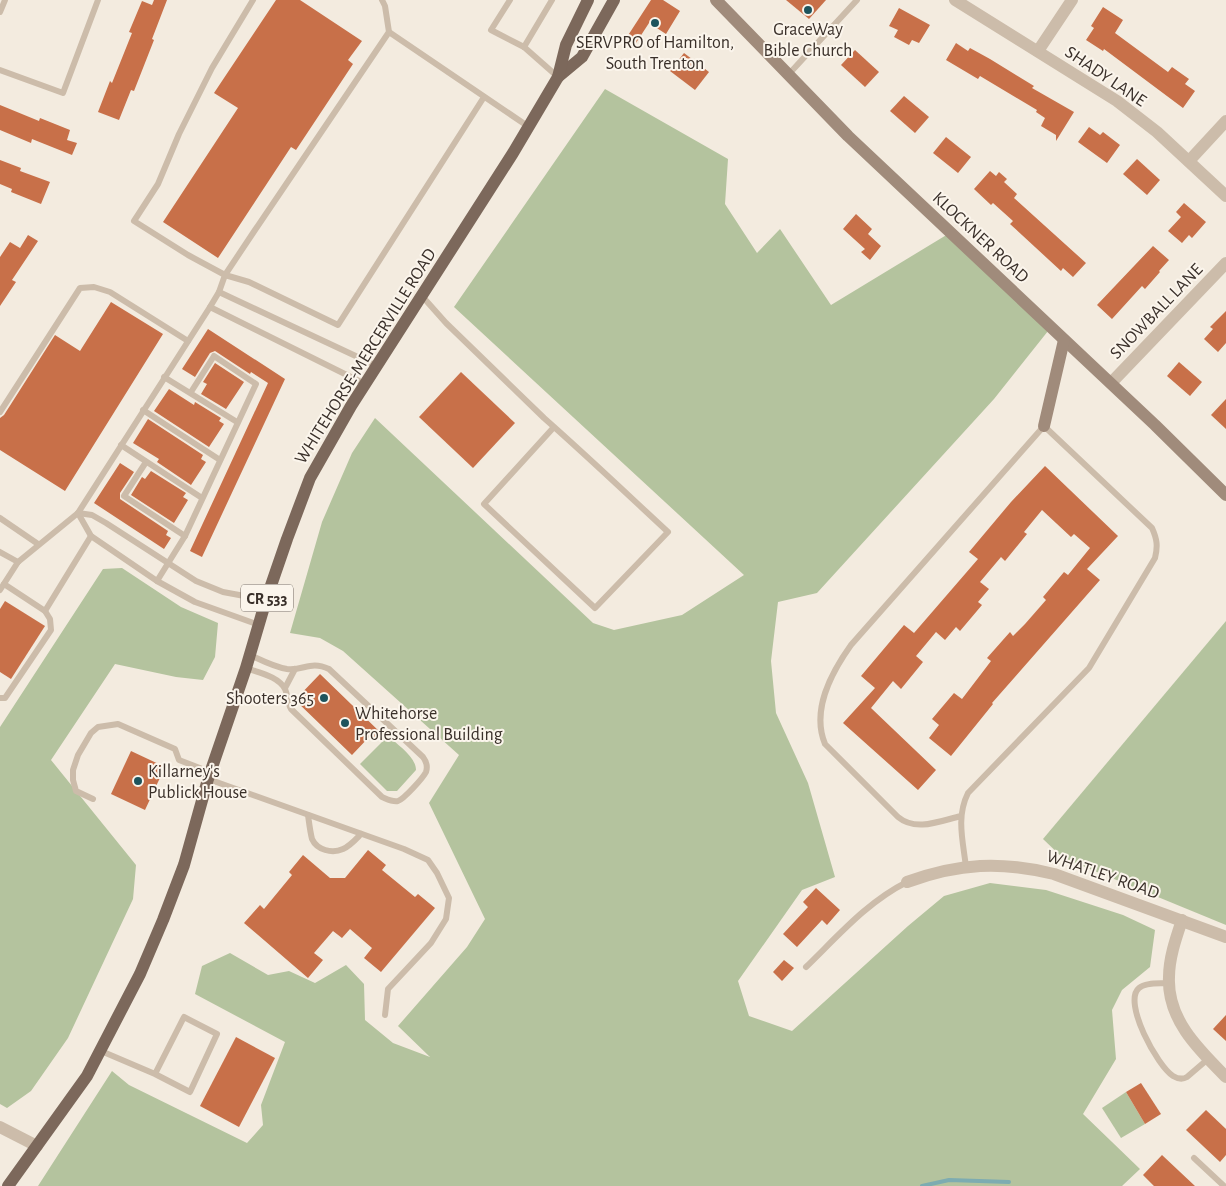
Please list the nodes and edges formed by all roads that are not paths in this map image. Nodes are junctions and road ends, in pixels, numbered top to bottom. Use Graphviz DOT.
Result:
graph roads {
  1 [pos="4,0"];
  2 [pos="98,0"];
  3 [pos="253,0"];
  4 [pos="390,0"];
  5 [pos="510,0"];
  6 [pos="552,0"];
  7 [pos="588,0"];
  8 [pos="614,0"];
  9 [pos="716,0"];
  10 [pos="857,0"];
  11 [pos="955,0"];
  12 [pos="1072,0"];
  13 [pos="384,3"];
  14 [pos="1,9"];
  15 [pos="390,32"];
  16 [pos="524,47"];
  17 [pos="1038,51"];
  18 [pos="0,70"];
  19 [pos="788,75"];
  20 [pos="558,77"];
  21 [pos="484,96"];
  22 [pos="1226,121"];
  23 [pos="529,127"];
  24 [pos="1189,161"];
  25 [pos="1226,196"];
  26 [pos="1226,263"];
  27 [pos="225,275"];
  28 [pos="219,292"];
  29 [pos="422,296"];
  30 [pos="210,307"];
  31 [pos="1064,340"];
  32 [pos="188,341"];
  33 [pos="376,366"];
  34 [pos="164,377"];
  35 [pos="365,384"];
  36 [pos="1111,384"];
  37 [pos="191,392"];
  38 [pos="143,410"];
  39 [pos="0,412"];
  40 [pos="237,422"];
  41 [pos="1044,426"];
  42 [pos="554,427"];
  43 [pos="121,445"];
  44 [pos="220,460"];
  45 [pos="146,462"];
  46 [pos="1226,495"];
  47 [pos="202,498"];
  48 [pos="78,512"];
  49 [pos="0,518"];
  50 [pos="91,536"];
  51 [pos="185,536"];
  52 [pos="38,544"];
  53 [pos="0,552"];
  54 [pos="18,562"];
  55 [pos="168,564"];
  56 [pos="158,581"];
  57 [pos="2,587"];
  58 [pos="266,600"];
  59 [pos="45,611"];
  60 [pos="259,625"];
  61 [pos="250,655"];
  62 [pos="246,668"];
  63 [pos="295,669"];
  64 [pos="285,688"];
  65 [pos="0,698"];
  66 [pos="209,776"];
  67 [pos="93,799"];
  68 [pos="308,815"];
  69 [pos="960,816"];
  70 [pos="361,834"];
  71 [pos="966,867"];
  72 [pos="907,882"];
  73 [pos="1182,920"];
  74 [pos="1226,937"];
  75 [pos="806,967"];
  76 [pos="1169,983"];
  77 [pos="385,1014"];
  78 [pos="101,1051"];
  79 [pos="1208,1059"];
  80 [pos="155,1074"];
  81 [pos="1226,1077"];
  82 [pos="0,1127"];
  83 [pos="37,1146"];
  84 [pos="1194,1158"];
  85 [pos="8,1186"];
  86 [pos="1224,1186"];
  1 -- 14 [label="lane"];
  2 -- 18 [label="lane"];
  3 -- 27 [label="lane"];
  4 -- 13 [label="lane"];
  5 -- 16 [label="lane"];
  6 -- 16 [label="lane"];
  7 -- 20 [label="main road, WHITEHORSE-MERCERVILLE ROAD / CR 533"];
  8 -- 20 [label="main road, WHITEHORSE-MERCERVILLE ROAD / CR 533"];
  9 -- 19 [label="main road, KLOCKNER ROAD"];
  10 -- 19 [label="lane"];
  11 -- 17 [label="street, SHADY LANE"];
  12 -- 17 [label="street"];
  13 -- 15 [label="lane"];
  15 -- 21 [label="lane"];
  15 -- 27 [label="lane"];
  16 -- 20 [label="lane"];
  17 -- 24 [label="street, SHADY LANE"];
  19 -- 31 [label="main road, KLOCKNER ROAD"];
  20 -- 23 [label="main road, WHITEHORSE-MERCERVILLE ROAD / CR 533"];
  21 -- 23 [label="lane"];
  21 -- 27 [label="lane"];
  22 -- 24 [label="street"];
  23 -- 29 [label="main road, WHITEHORSE-MERCERVILLE ROAD / CR 533"];
  24 -- 25 [label="street, SHADY LANE"];
  26 -- 36 [label="street, SNOWBALL LANE"];
  27 -- 28 [label="lane"];
  28 -- 30 [label="lane"];
  28 -- 33 [label="lane"];
  29 -- 33 [label="main road, WHITEHORSE-MERCERVILLE ROAD / CR 533"];
  29 -- 42 [label="lane"];
  30 -- 32 [label="lane"];
  30 -- 35 [label="lane"];
  31 -- 36 [label="main road, KLOCKNER ROAD"];
  31 -- 41 [label="main road"];
  32 -- 34 [label="lane"];
  32 -- 39 [label="lane"];
  33 -- 35 [label="main road, WHITEHORSE-MERCERVILLE ROAD / CR 533"];
  34 -- 37 [label="lane"];
  34 -- 38 [label="lane"];
  35 -- 58 [label="main road, WHITEHORSE-MERCERVILLE ROAD / CR 533"];
  36 -- 46 [label="main road, KLOCKNER ROAD"];
  37 -- 40 [label="lane"];
  37 -- 40 [label="lane"];
  38 -- 43 [label="lane"];
  38 -- 44 [label="lane"];
  40 -- 44 [label="lane"];
  41 -- 69 [label="lane"];
  41 -- 69 [label="lane"];
  42 -- 42 [label="lane"];
  43 -- 45 [label="lane"];
  43 -- 48 [label="lane"];
  44 -- 47 [label="lane"];
  45 -- 47 [label="lane"];
  45 -- 51 [label="lane"];
  47 -- 51 [label="lane"];
  48 -- 50 [label="lane"];
  48 -- 52 [label="lane"];
  48 -- 55 [label="lane"];
  49 -- 52 [label="lane"];
  50 -- 56 [label="lane"];
  50 -- 59 [label="lane"];
  51 -- 55 [label="lane"];
  52 -- 54 [label="lane"];
  53 -- 54 [label="lane"];
  54 -- 57 [label="lane"];
  55 -- 56 [label="lane"];
  55 -- 58 [label="lane"];
  56 -- 60 [label="lane"];
  57 -- 59 [label="lane"];
  58 -- 60 [label="main road, WHITEHORSE-MERCERVILLE ROAD / CR 533"];
  59 -- 65 [label="lane"];
  60 -- 61 [label="main road, WHITEHORSE-MERCERVILLE ROAD / CR 533"];
  61 -- 62 [label="main road, WHITEHORSE-MERCERVILLE ROAD / CR 533"];
  61 -- 63 [label="lane"];
  62 -- 64 [label="lane"];
  62 -- 66 [label="main road, WHITEHORSE-MERCERVILLE ROAD / CR 533"];
  63 -- 64 [label="lane"];
  63 -- 64 [label="lane"];
  66 -- 67 [label="lane"];
  66 -- 68 [label="lane"];
  66 -- 78 [label="main road, WHITEHORSE-MERCERVILLE ROAD / CR 533"];
  68 -- 70 [label="lane"];
  68 -- 70 [label="lane"];
  69 -- 71 [label="lane"];
  70 -- 77 [label="lane"];
  71 -- 72 [label="street, WHATLEY ROAD"];
  71 -- 73 [label="street, WHATLEY ROAD"];
  72 -- 75 [label="lane"];
  73 -- 74 [label="street, WHATLEY ROAD"];
  73 -- 76 [label="street"];
  76 -- 79 [label="street"];
  76 -- 79 [label="lane"];
  78 -- 80 [label="lane"];
  78 -- 83 [label="main road, WHITEHORSE-MERCERVILLE ROAD / CR 533"];
  79 -- 81 [label="street"];
  80 -- 80 [label="lane"];
  82 -- 83 [label="street"];
  83 -- 85 [label="main road, WHITEHORSE-MERCERVILLE ROAD / CR 533"];
  84 -- 86 [label="lane"];
}
